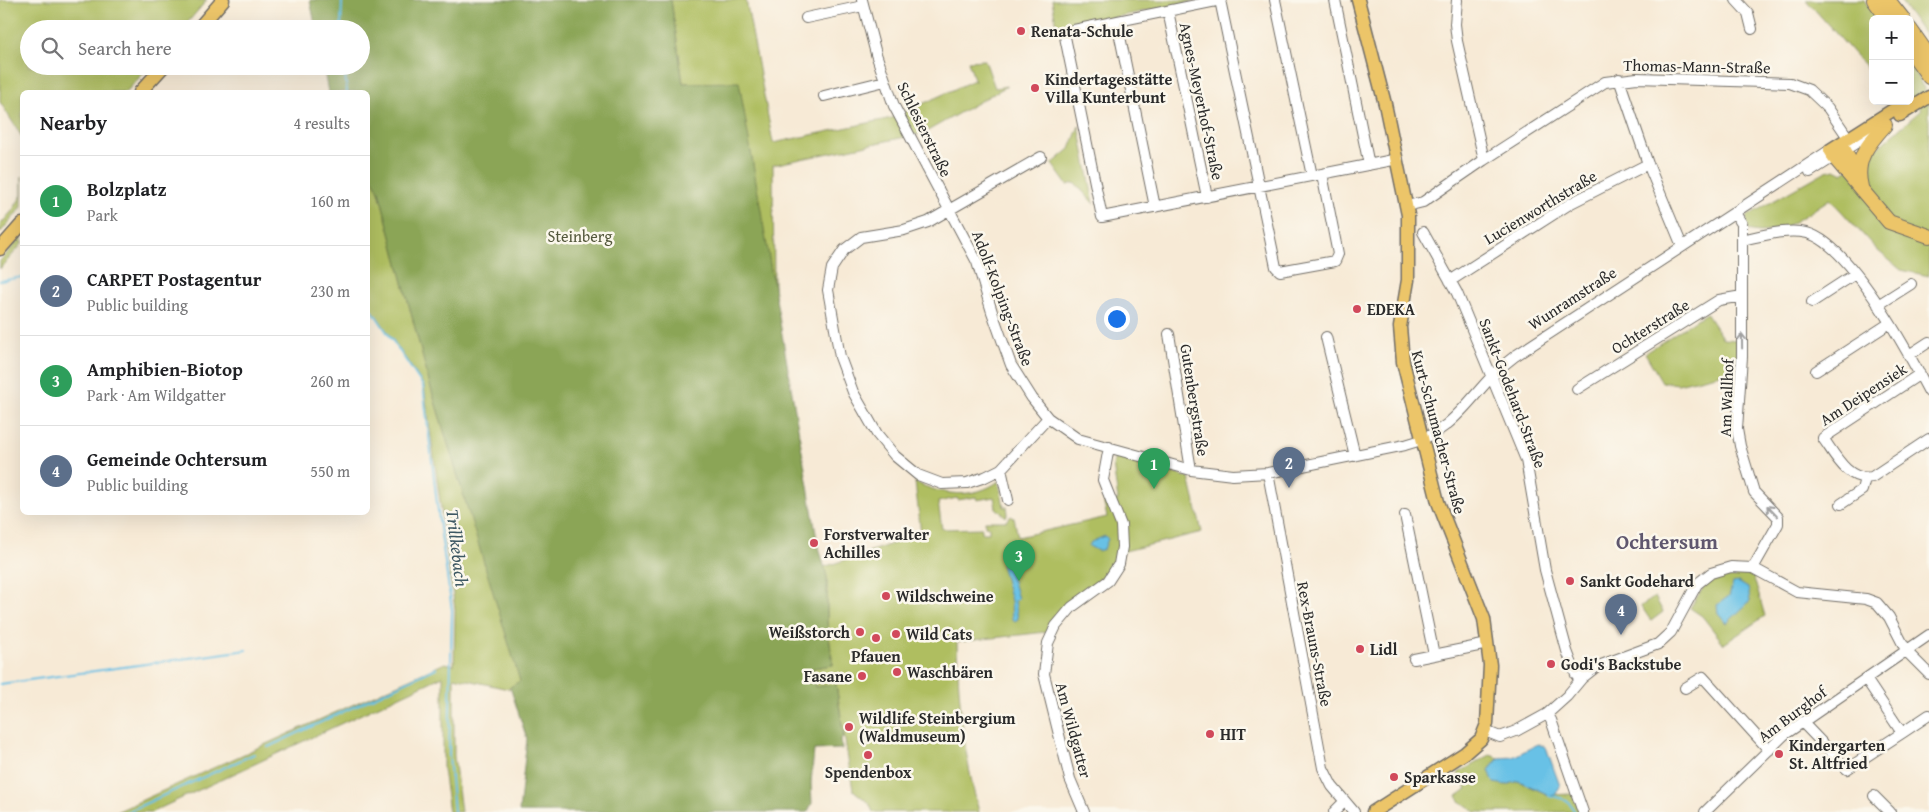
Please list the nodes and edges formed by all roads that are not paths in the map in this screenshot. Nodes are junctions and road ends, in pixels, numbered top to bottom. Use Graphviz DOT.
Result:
graph roads {
  1 [pos="223,0"];
  2 [pos="1220,0"];
  3 [pos="1276,0"];
  4 [pos="1335,0"];
  5 [pos="1358,0"];
  6 [pos="1457,0"];
  7 [pos="1736,0"];
  8 [pos="1874,0"];
  9 [pos="1890,0"];
  10 [pos="863,3"];
  11 [pos="1168,11"];
  12 [pos="1894,15"];
  13 [pos="1896,15"];
  14 [pos="806,18"];
  15 [pos="206,20"];
  16 [pos="1117,22"];
  17 [pos="1752,29"];
  18 [pos="1914,35"];
  19 [pos="1914,56"];
  20 [pos="1929,56"];
  21 [pos="1927,74"];
  22 [pos="156,75"];
  23 [pos="1618,79"];
  24 [pos="885,81"];
  25 [pos="1929,87"];
  26 [pos="142,90"];
  27 [pos="824,96"];
  28 [pos="1914,96"];
  29 [pos="1929,97"];
  30 [pos="1901,105"];
  31 [pos="1885,125"];
  32 [pos="1839,148"];
  33 [pos="1041,157"];
  34 [pos="1398,159"];
  35 [pos="1484,160"];
  36 [pos="1648,164"];
  37 [pos="1368,165"];
  38 [pos="1317,175"];
  39 [pos="1860,182"];
  40 [pos="1260,186"];
  41 [pos="1207,197"];
  42 [pos="1753,202"];
  43 [pos="1407,206"];
  44 [pos="1155,207"];
  45 [pos="950,210"];
  46 [pos="1735,213"];
  47 [pos="20,226"];
  48 [pos="1929,228"];
  49 [pos="1908,230"];
  50 [pos="1929,236"];
  51 [pos="1423,238"];
  52 [pos="1742,240"];
  53 [pos="1682,246"];
  54 [pos="0,249"];
  55 [pos="1855,274"];
  56 [pos="1450,281"];
  57 [pos="1911,284"];
  58 [pos="1742,296"];
  59 [pos="1812,302"];
  60 [pos="1878,305"];
  61 [pos="1890,323"];
  62 [pos="1169,334"];
  63 [pos="1326,337"];
  64 [pos="1929,342"];
  65 [pos="1909,355"];
  66 [pos="1816,370"];
  67 [pos="1920,374"];
  68 [pos="1491,376"];
  69 [pos="1577,389"];
  70 [pos="1929,392"];
  71 [pos="1048,418"];
  72 [pos="1423,439"];
  73 [pos="1929,439"];
  74 [pos="1109,447"];
  75 [pos="1355,456"];
  76 [pos="1001,470"];
  77 [pos="1191,470"];
  78 [pos="1268,473"];
  79 [pos="1865,478"];
  80 [pos="1008,500"];
  81 [pos="1841,504"];
  82 [pos="1405,515"];
  83 [pos="1753,568"];
  84 [pos="1929,635"];
  85 [pos="1488,644"];
  86 [pos="1907,652"];
  87 [pos="1434,655"];
  88 [pos="1414,659"];
  89 [pos="1929,674"];
  90 [pos="1866,679"];
  91 [pos="1580,680"];
  92 [pos="1685,688"];
  93 [pos="1547,714"];
  94 [pos="1929,715"];
  95 [pos="1802,722"];
  96 [pos="1485,731"];
  97 [pos="1902,733"];
  98 [pos="1769,750"];
  99 [pos="1874,796"];
  100 [pos="1344,802"];
  101 [pos="1084,812"];
  102 [pos="1334,812"];
  103 [pos="1354,812"];
  104 [pos="1373,812"];
  105 [pos="1583,812"];
  106 [pos="1705,812"];
  107 [pos="1890,812"];
  1 -- 15 [label="main road"];
  2 -- 11 [label="street"];
  2 -- 40 [label="street"];
  3 -- 38 [label="street"];
  4 -- 37 [label="street"];
  5 -- 34 [label="main road, Kurt-Schumacher-Straße"];
  6 -- 35 [label="street"];
  7 -- 17 [label="street"];
  8 -- 12 [label="highway"];
  9 -- 13 [label="highway"];
  10 -- 14 [label="street"];
  10 -- 24 [label="street, Schlesierstraße"];
  11 -- 16 [label="street"];
  11 -- 41 [label="street, Agnes-Meyerhof-Straße"];
  16 -- 44 [label="street"];
  16 -- 44 [label="street"];
  18 -- 20 [label="highway"];
  19 -- 21 [label="highway"];
  22 -- 26 [label="main road"];
  23 -- 32 [label="street, Thomas-Mann-Straße"];
  23 -- 35 [label="street, Thomas-Mann-Straße"];
  23 -- 36 [label="street"];
  24 -- 27 [label="street"];
  24 -- 45 [label="street, Schlesierstraße"];
  25 -- 28 [label="main road"];
  29 -- 31 [label="main road, Wunramstraße"];
  30 -- 32 [label="main road, Wunramstraße"];
  31 -- 32 [label="street, Wunramstraße"];
  31 -- 39 [label="highway"];
  32 -- 39 [label="highway"];
  32 -- 42 [label="street, Wunramstraße"];
  32 -- 42 [label="street, Wunramstraße"];
  33 -- 45 [label="street"];
  34 -- 37 [label="street"];
  34 -- 43 [label="main road, Kurt-Schumacher-Straße"];
  35 -- 43 [label="street, Thomas-Mann-Straße"];
  36 -- 53 [label="street"];
  36 -- 56 [label="street, Lucienworthstraße"];
  37 -- 38 [label="street"];
  38 -- 40 [label="street"];
  38 -- 40 [label="street"];
  39 -- 49 [label="highway"];
  40 -- 41 [label="street"];
  41 -- 44 [label="street"];
  42 -- 46 [label="street, Wunramstraße"];
  43 -- 72 [label="main road, Kurt-Schumacher-Straße"];
  45 -- 71 [label="street, Adolf-Kolping-Straße"];
  45 -- 76 [label="street"];
  46 -- 52 [label="street, Am Wallhof"];
  46 -- 53 [label="street, Wunramstraße"];
  47 -- 54 [label="main road"];
  48 -- 49 [label="highway"];
  49 -- 50 [label="highway"];
  51 -- 56 [label="street, Sankt-Godehard-Straße"];
  52 -- 55 [label="street"];
  52 -- 58 [label="street, Am Wallhof"];
  53 -- 68 [label="street, Wunramstraße"];
  55 -- 59 [label="street"];
  55 -- 60 [label="street"];
  56 -- 68 [label="street, Sankt-Godehard-Straße"];
  57 -- 60 [label="street"];
  58 -- 69 [label="street, Ochterstraße"];
  83 -- 58 [label="street, Am Wallhof, one-way"];
  60 -- 61 [label="street"];
  61 -- 65 [label="street"];
  61 -- 66 [label="street"];
  62 -- 77 [label="street, Gutenbergstraße"];
  63 -- 75 [label="street"];
  64 -- 65 [label="street"];
  65 -- 67 [label="street"];
  67 -- 70 [label="street"];
  67 -- 79 [label="street, Am Deipensiek"];
  68 -- 72 [label="street, Wunramstraße"];
  68 -- 91 [label="street, Sankt-Godehard-Straße"];
  71 -- 74 [label="street, Adolf-Kolping-Straße"];
  71 -- 76 [label="street"];
  72 -- 75 [label="street, Adolf-Kolping-Straße"];
  72 -- 85 [label="main road, Kurt-Schumacher-Straße"];
  73 -- 79 [label="street"];
  74 -- 77 [label="street, Adolf-Kolping-Straße"];
  74 -- 101 [label="street, Am Wildgatter"];
  75 -- 78 [label="street, Adolf-Kolping-Straße"];
  76 -- 80 [label="street"];
  77 -- 78 [label="street, Adolf-Kolping-Straße"];
  78 -- 100 [label="street, Rex-Brauns-Straße"];
  79 -- 81 [label="street"];
  82 -- 87 [label="street"];
  83 -- 86 [label="street"];
  83 -- 91 [label="street"];
  84 -- 86 [label="street, Am Burghof"];
  85 -- 87 [label="street"];
  85 -- 96 [label="main road, Kurt-Schumacher-Straße"];
  86 -- 89 [label="street"];
  86 -- 90 [label="street, Am Burghof"];
  87 -- 88 [label="street"];
  90 -- 95 [label="street, Am Burghof"];
  90 -- 97 [label="street"];
  91 -- 93 [label="street"];
  92 -- 98 [label="street"];
  93 -- 96 [label="street"];
  93 -- 105 [label="street"];
  94 -- 97 [label="street"];
  95 -- 97 [label="street"];
  95 -- 98 [label="street, Am Burghof"];
  96 -- 104 [label="main road"];
  98 -- 106 [label="street, Am Burghof"];
  99 -- 107 [label="street"];
  100 -- 102 [label="street"];
  100 -- 103 [label="street, Rex-Brauns-Straße"];
}
